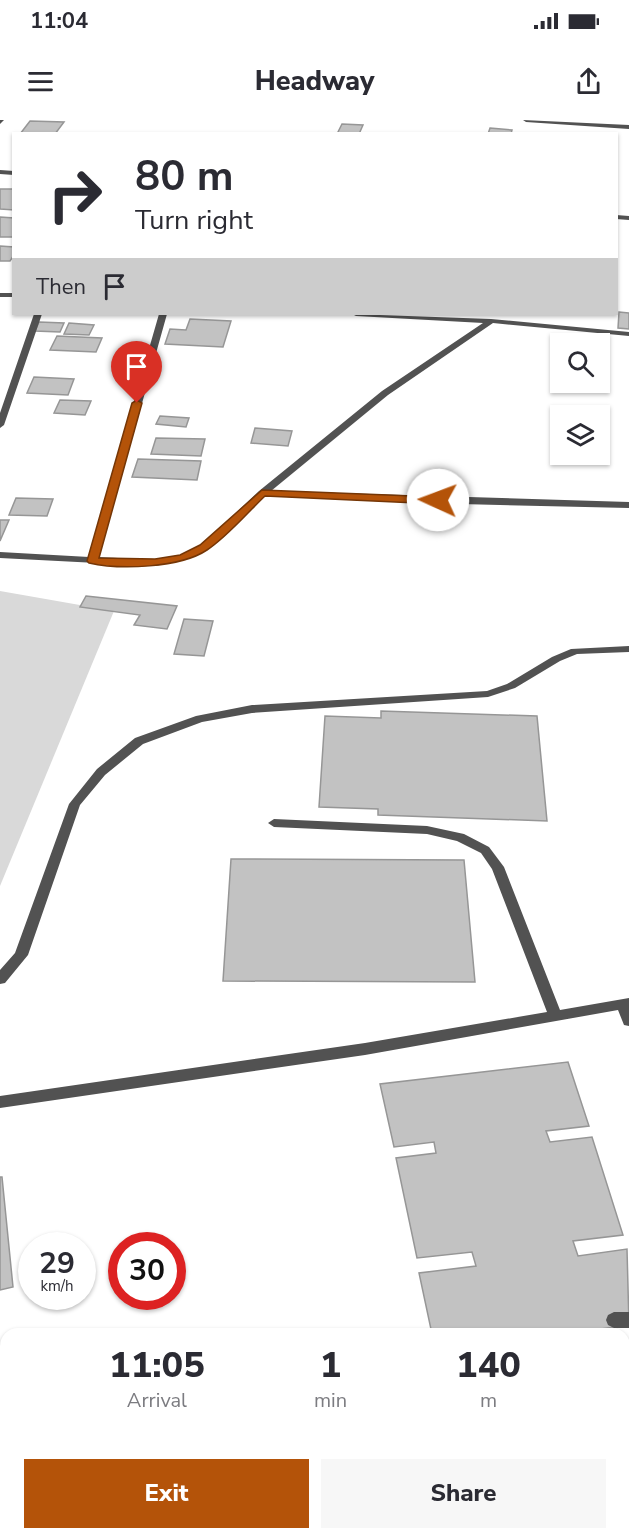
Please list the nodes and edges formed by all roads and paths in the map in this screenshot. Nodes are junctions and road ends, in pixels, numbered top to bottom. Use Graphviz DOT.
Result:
graph roads {
  1 [pos="526,120"];
  2 [pos="629,127"];
  3 [pos="38,315"];
  4 [pos="163,315"];
  5 [pos="375,315"];
  6 [pos="490,321"];
  7 [pos="629,334"];
  8 [pos="0,425"];
  9 [pos="262,493"];
  10 [pos="629,505"];
  11 [pos="0,555"];
  12 [pos="93,561"];
  13 [pos="629,649"];
  14 [pos="274,823"];
  15 [pos="0,979"];
  16 [pos="625,1003"];
  17 [pos="555,1015"];
  18 [pos="629,1021"];
  19 [pos="0,1102"];
  1 -- 2 [label="street"];
  3 -- 8 [label="street"];
  4 -- 12 [label="street"];
  5 -- 6 [label="street"];
  6 -- 7 [label="street"];
  6 -- 9 [label="street"];
  9 -- 10 [label="street"];
  9 -- 12 [label="street"];
  11 -- 12 [label="street"];
  13 -- 15 [label="street"];
  14 -- 17 [label="street"];
  16 -- 17 [label="street"];
  16 -- 18 [label="street"];
  17 -- 19 [label="street"];
}
